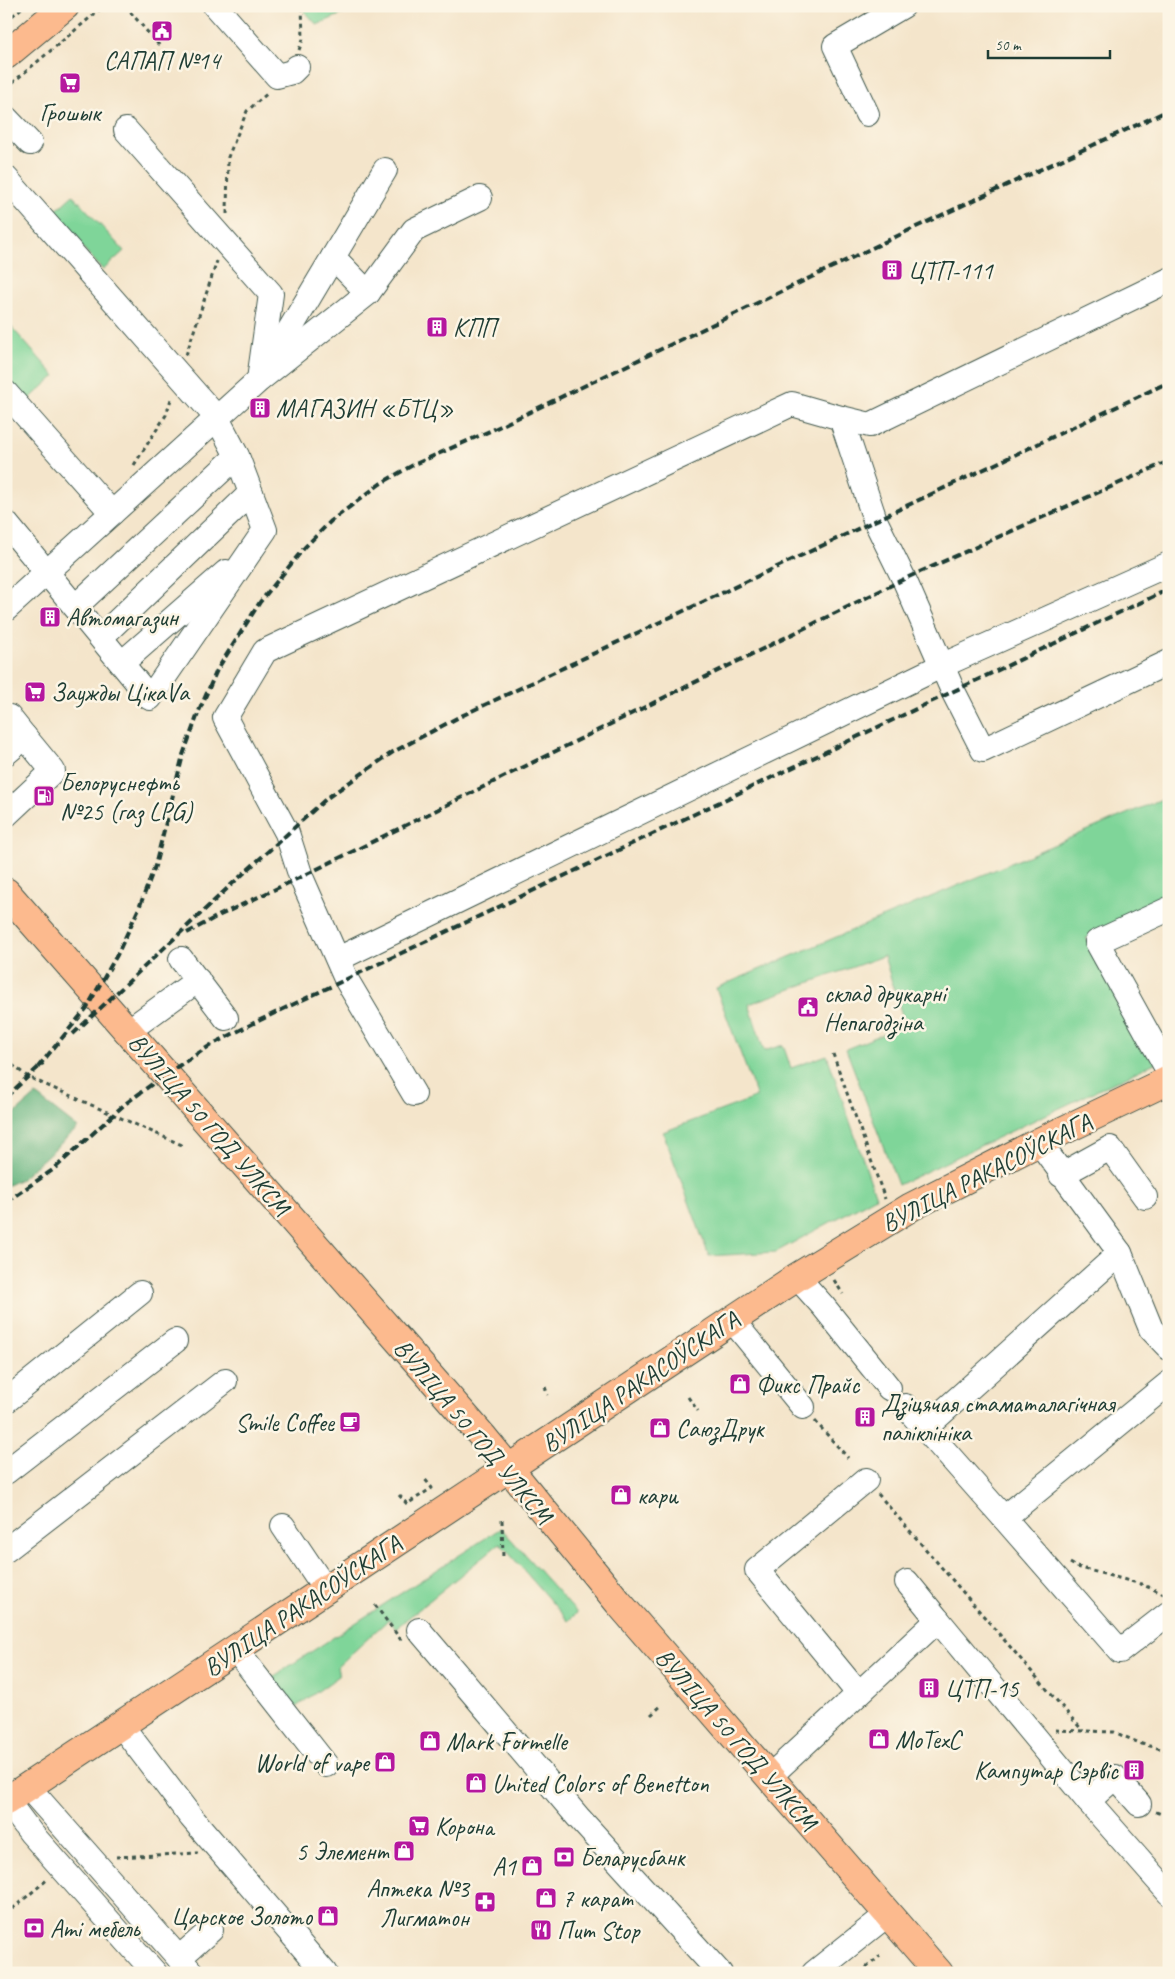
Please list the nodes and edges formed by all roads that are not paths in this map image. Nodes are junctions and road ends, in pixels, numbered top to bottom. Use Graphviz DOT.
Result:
graph roads {
  1 [pos="65,6"];
  2 [pos="215,6"];
  3 [pos="903,6"];
  4 [pos="6,55"];
  5 [pos="294,70"];
  6 [pos="867,114"];
  7 [pos="6,118"];
  8 [pos="126,130"];
  9 [pos="30,143"];
  10 [pos="385,170"];
  11 [pos="6,178"];
  12 [pos="480,198"];
  13 [pos="333,257"];
  14 [pos="1169,280"];
  15 [pos="368,293"];
  16 [pos="260,380"];
  17 [pos="6,394"];
  18 [pos="217,418"];
  19 [pos="841,418"];
  20 [pos="238,456"];
  21 [pos="251,493"];
  22 [pos="112,514"];
  23 [pos="6,523"];
  24 [pos="252,548"];
  25 [pos="1169,564"];
  26 [pos="48,572"];
  27 [pos="11,601"];
  28 [pos="76,606"];
  29 [pos="101,637"];
  30 [pos="1169,662"];
  31 [pos="122,663"];
  32 [pos="941,666"];
  33 [pos="8,717"];
  34 [pos="25,737"];
  35 [pos="6,754"];
  36 [pos="6,814"];
  37 [pos="6,892"];
  38 [pos="1169,909"];
  39 [pos="181,959"];
  40 [pos="338,959"];
  41 [pos="198,980"];
  42 [pos="226,1018"];
  43 [pos="128,1031"];
  44 [pos="1169,1072"];
  45 [pos="1169,1080"];
  46 [pos="414,1094"];
  47 [pos="1039,1142"];
  48 [pos="1061,1174"];
  49 [pos="1145,1197"];
  50 [pos="1120,1253"];
  51 [pos="797,1277"];
  52 [pos="140,1293"];
  53 [pos="732,1320"];
  54 [pos="175,1341"];
  55 [pos="1169,1348"];
  56 [pos="225,1381"];
  57 [pos="1169,1383"];
  58 [pos="889,1388"];
  59 [pos="6,1401"];
  60 [pos="905,1406"];
  61 [pos="804,1407"];
  62 [pos="925,1428"];
  63 [pos="508,1468"];
  64 [pos="6,1472"];
  65 [pos="866,1480"];
  66 [pos="1004,1518"];
  67 [pos="283,1526"];
  68 [pos="6,1550"];
  69 [pos="907,1582"];
  70 [pos="326,1590"];
  71 [pos="1169,1613"];
  72 [pos="938,1620"];
  73 [pos="419,1630"];
  74 [pos="235,1649"];
  75 [pos="858,1693"];
  76 [pos="121,1725"];
  77 [pos="326,1765"];
  78 [pos="769,1777"];
  79 [pos="14,1797"];
  80 [pos="1088,1801"];
  81 [pos="1139,1804"];
  82 [pos="1169,1893"];
  83 [pos="888,1914"];
  84 [pos="211,1930"];
  85 [pos="186,1965"];
  86 [pos="155,1973"];
  87 [pos="325,1973"];
  88 [pos="720,1973"];
  89 [pos="814,1973"];
  90 [pos="939,1973"];
  1 -- 4 [label="main road"];
  2 -- 5 [label="lane"];
  3 -- 6 [label="lane"];
  7 -- 9 [label="lane"];
  8 -- 16 [label="lane"];
  10 -- 13 [label="lane"];
  11 -- 18 [label="lane"];
  12 -- 15 [label="lane"];
  13 -- 15 [label="lane"];
  13 -- 16 [label="lane"];
  14 -- 19 [label="lane"];
  15 -- 16 [label="lane"];
  16 -- 18 [label="lane"];
  17 -- 22 [label="lane"];
  18 -- 20 [label="lane"];
  18 -- 22 [label="lane"];
  19 -- 32 [label="lane"];
  19 -- 40 [label="lane"];
  20 -- 21 [label="lane"];
  20 -- 28 [label="lane"];
  21 -- 24 [label="lane"];
  21 -- 29 [label="lane"];
  22 -- 26 [label="lane"];
  23 -- 26 [label="lane"];
  24 -- 31 [label="lane"];
  24 -- 31 [label="lane"];
  25 -- 32 [label="lane"];
  26 -- 27 [label="lane"];
  26 -- 28 [label="lane"];
  28 -- 29 [label="lane"];
  29 -- 31 [label="lane"];
  30 -- 32 [label="lane"];
  32 -- 40 [label="lane"];
  33 -- 34 [label="lane"];
  34 -- 35 [label="lane"];
  34 -- 36 [label="lane"];
  37 -- 43 [label="main road, ВУЛІЦА 50 ГОД УЛКСМ"];
  38 -- 44 [label="lane"];
  39 -- 41 [label="lane"];
  40 -- 46 [label="lane"];
  41 -- 42 [label="lane"];
  41 -- 43 [label="lane"];
  43 -- 63 [label="main road, ВУЛІЦА 50 ГОД УЛКСМ"];
  45 -- 47 [label="main road, ВУЛІЦА РАКАСОЎСКАГА"];
  47 -- 48 [label="lane"];
  47 -- 51 [label="main road, ВУЛІЦА РАКАСОЎСКАГА"];
  48 -- 49 [label="lane"];
  48 -- 50 [label="lane"];
  50 -- 55 [label="lane"];
  50 -- 62 [label="lane"];
  51 -- 53 [label="main road, ВУЛІЦА РАКАСОЎСКАГА"];
  51 -- 58 [label="lane"];
  52 -- 59 [label="lane"];
  53 -- 61 [label="lane"];
  53 -- 63 [label="main road, ВУЛІЦА РАКАСОЎСКАГА"];
  54 -- 64 [label="lane"];
  56 -- 68 [label="lane"];
  57 -- 66 [label="lane"];
  60 -- 62 [label="lane"];
  62 -- 66 [label="lane"];
  63 -- 70 [label="main road, ВУЛІЦА РАКАСОЎСКАГА"];
  63 -- 78 [label="main road, ВУЛІЦА 50 ГОД УЛКСМ"];
  65 -- 75 [label="lane"];
  66 -- 71 [label="lane"];
  67 -- 70 [label="lane"];
  69 -- 72 [label="lane"];
  70 -- 74 [label="main road, ВУЛІЦА РАКАСОЎСКАГА"];
  72 -- 75 [label="lane"];
  72 -- 80 [label="lane"];
  73 -- 88 [label="lane"];
  74 -- 76 [label="main road, ВУЛІЦА РАКАСОЎСКАГА"];
  74 -- 77 [label="lane"];
  75 -- 78 [label="lane"];
  76 -- 79 [label="main road, ВУЛІЦА РАКАСОЎСКАГА"];
  76 -- 87 [label="lane"];
  78 -- 83 [label="main road, ВУЛІЦА 50 ГОД УЛКСМ"];
  79 -- 85 [label="lane"];
  79 -- 86 [label="lane"];
  80 -- 81 [label="lane"];
  80 -- 82 [label="lane"];
  83 -- 89 [label="lane"];
  83 -- 90 [label="main road, ВУЛІЦА 50 ГОД УЛКСМ"];
  84 -- 85 [label="lane"];
}
